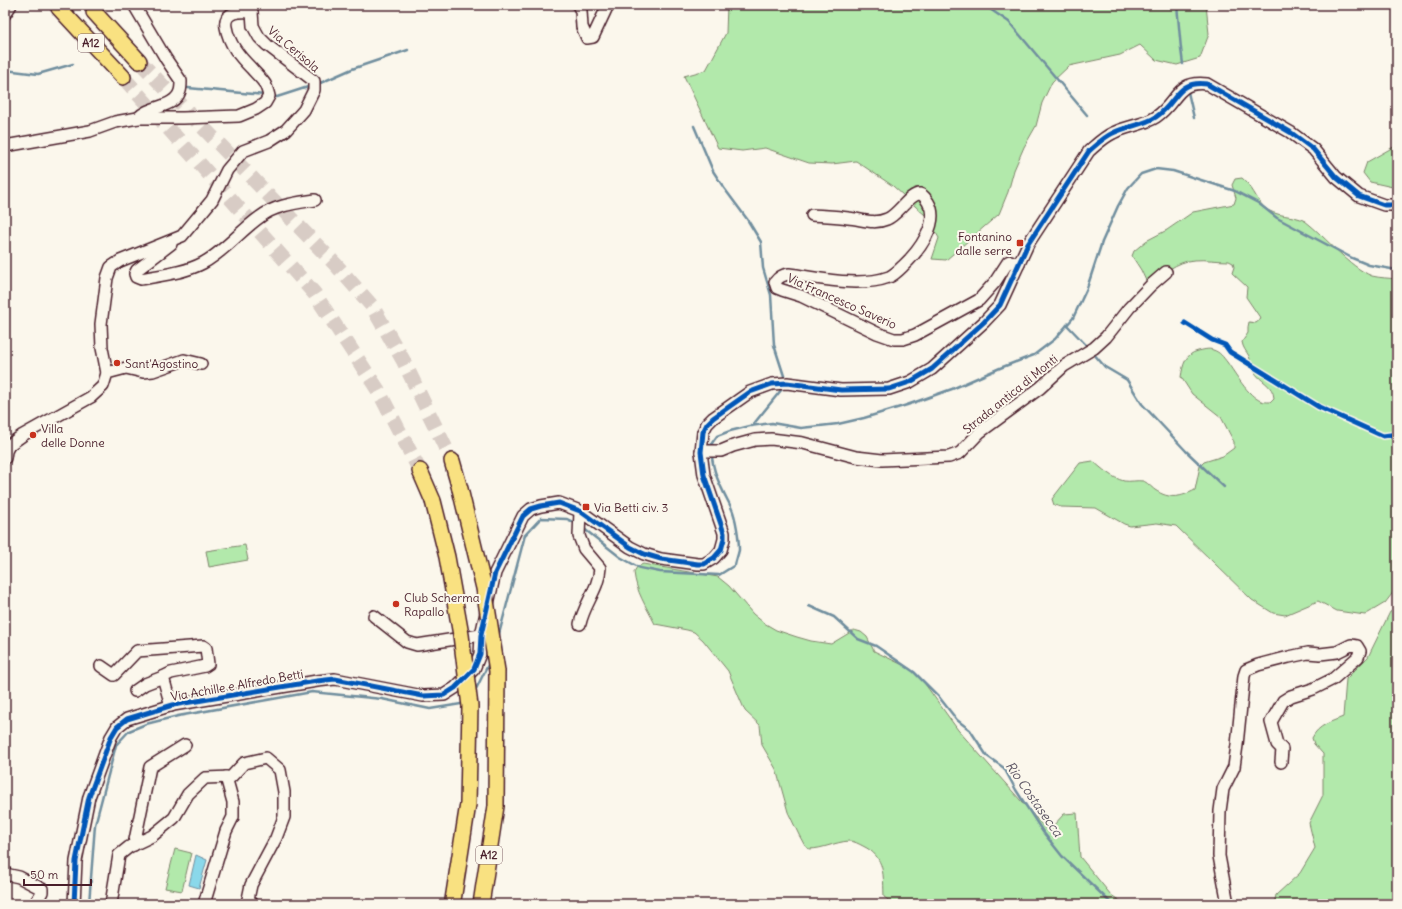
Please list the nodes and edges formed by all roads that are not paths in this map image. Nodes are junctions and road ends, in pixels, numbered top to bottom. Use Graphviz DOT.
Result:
graph roads {
  1 [pos="11,5"];
  2 [pos="134,5"];
  3 [pos="578,5"];
  4 [pos="608,5"];
  5 [pos="59,8"];
  6 [pos="254,8"];
  7 [pos="94,12"];
  8 [pos="5,14"];
  9 [pos="139,62"];
  10 [pos="123,78"];
  11 [pos="138,118"];
  12 [pos="5,146"];
  13 [pos="315,200"];
  14 [pos="1397,205"];
  15 [pos="812,215"];
  16 [pos="182,236"];
  17 [pos="1019,264"];
  18 [pos="1166,272"];
  19 [pos="201,364"];
  20 [pos="107,372"];
  21 [pos="704,452"];
  22 [pos="5,458"];
  23 [pos="452,461"];
  24 [pos="420,471"];
  25 [pos="580,513"];
  26 [pos="374,616"];
  27 [pos="580,624"];
  28 [pos="481,635"];
  29 [pos="101,666"];
  30 [pos="163,677"];
  31 [pos="135,691"];
  32 [pos="170,706"];
  33 [pos="185,745"];
  34 [pos="1281,762"];
  35 [pos="226,777"];
  36 [pos="134,845"];
  37 [pos="5,874"];
  38 [pos="453,900"];
  39 [pos="35,904"];
  40 [pos="74,904"];
  41 [pos="111,904"];
  42 [pos="204,904"];
  43 [pos="253,904"];
  44 [pos="481,904"];
  45 [pos="1228,904"];
  1 -- 8 [label="street"];
  2 -- 11 [label="street"];
  3 -- 4 [label="street"];
  5 -- 10 [label="highway, A12"];
  6 -- 11 [label="street, Via Cerisola"];
  6 -- 16 [label="street, Via Cerisola"];
  7 -- 9 [label="highway, A12"];
  11 -- 12 [label="street, Via Cerisola"];
  13 -- 16 [label="street"];
  14 -- 17 [label="street"];
  15 -- 17 [label="street, Via Francesco Saverio"];
  16 -- 20 [label="street, Via Cerisola"];
  17 -- 21 [label="street"];
  18 -- 21 [label="street, Strada antica di Monti"];
  19 -- 20 [label="street"];
  20 -- 22 [label="street"];
  21 -- 25 [label="street"];
  23 -- 44 [label="highway, A12, bridge"];
  24 -- 38 [label="highway, A12, bridge"];
  25 -- 27 [label="street"];
  25 -- 28 [label="street"];
  26 -- 28 [label="street"];
  28 -- 32 [label="street, Via Achille e Alfredo Betti"];
  29 -- 30 [label="street"];
  30 -- 31 [label="street"];
  30 -- 32 [label="street"];
  32 -- 40 [label="street, Via Achille e Alfredo Betti"];
  33 -- 36 [label="street"];
  34 -- 45 [label="street"];
  35 -- 36 [label="street"];
  35 -- 42 [label="street"];
  35 -- 43 [label="street"];
  36 -- 41 [label="street"];
  37 -- 39 [label="street"];
}
